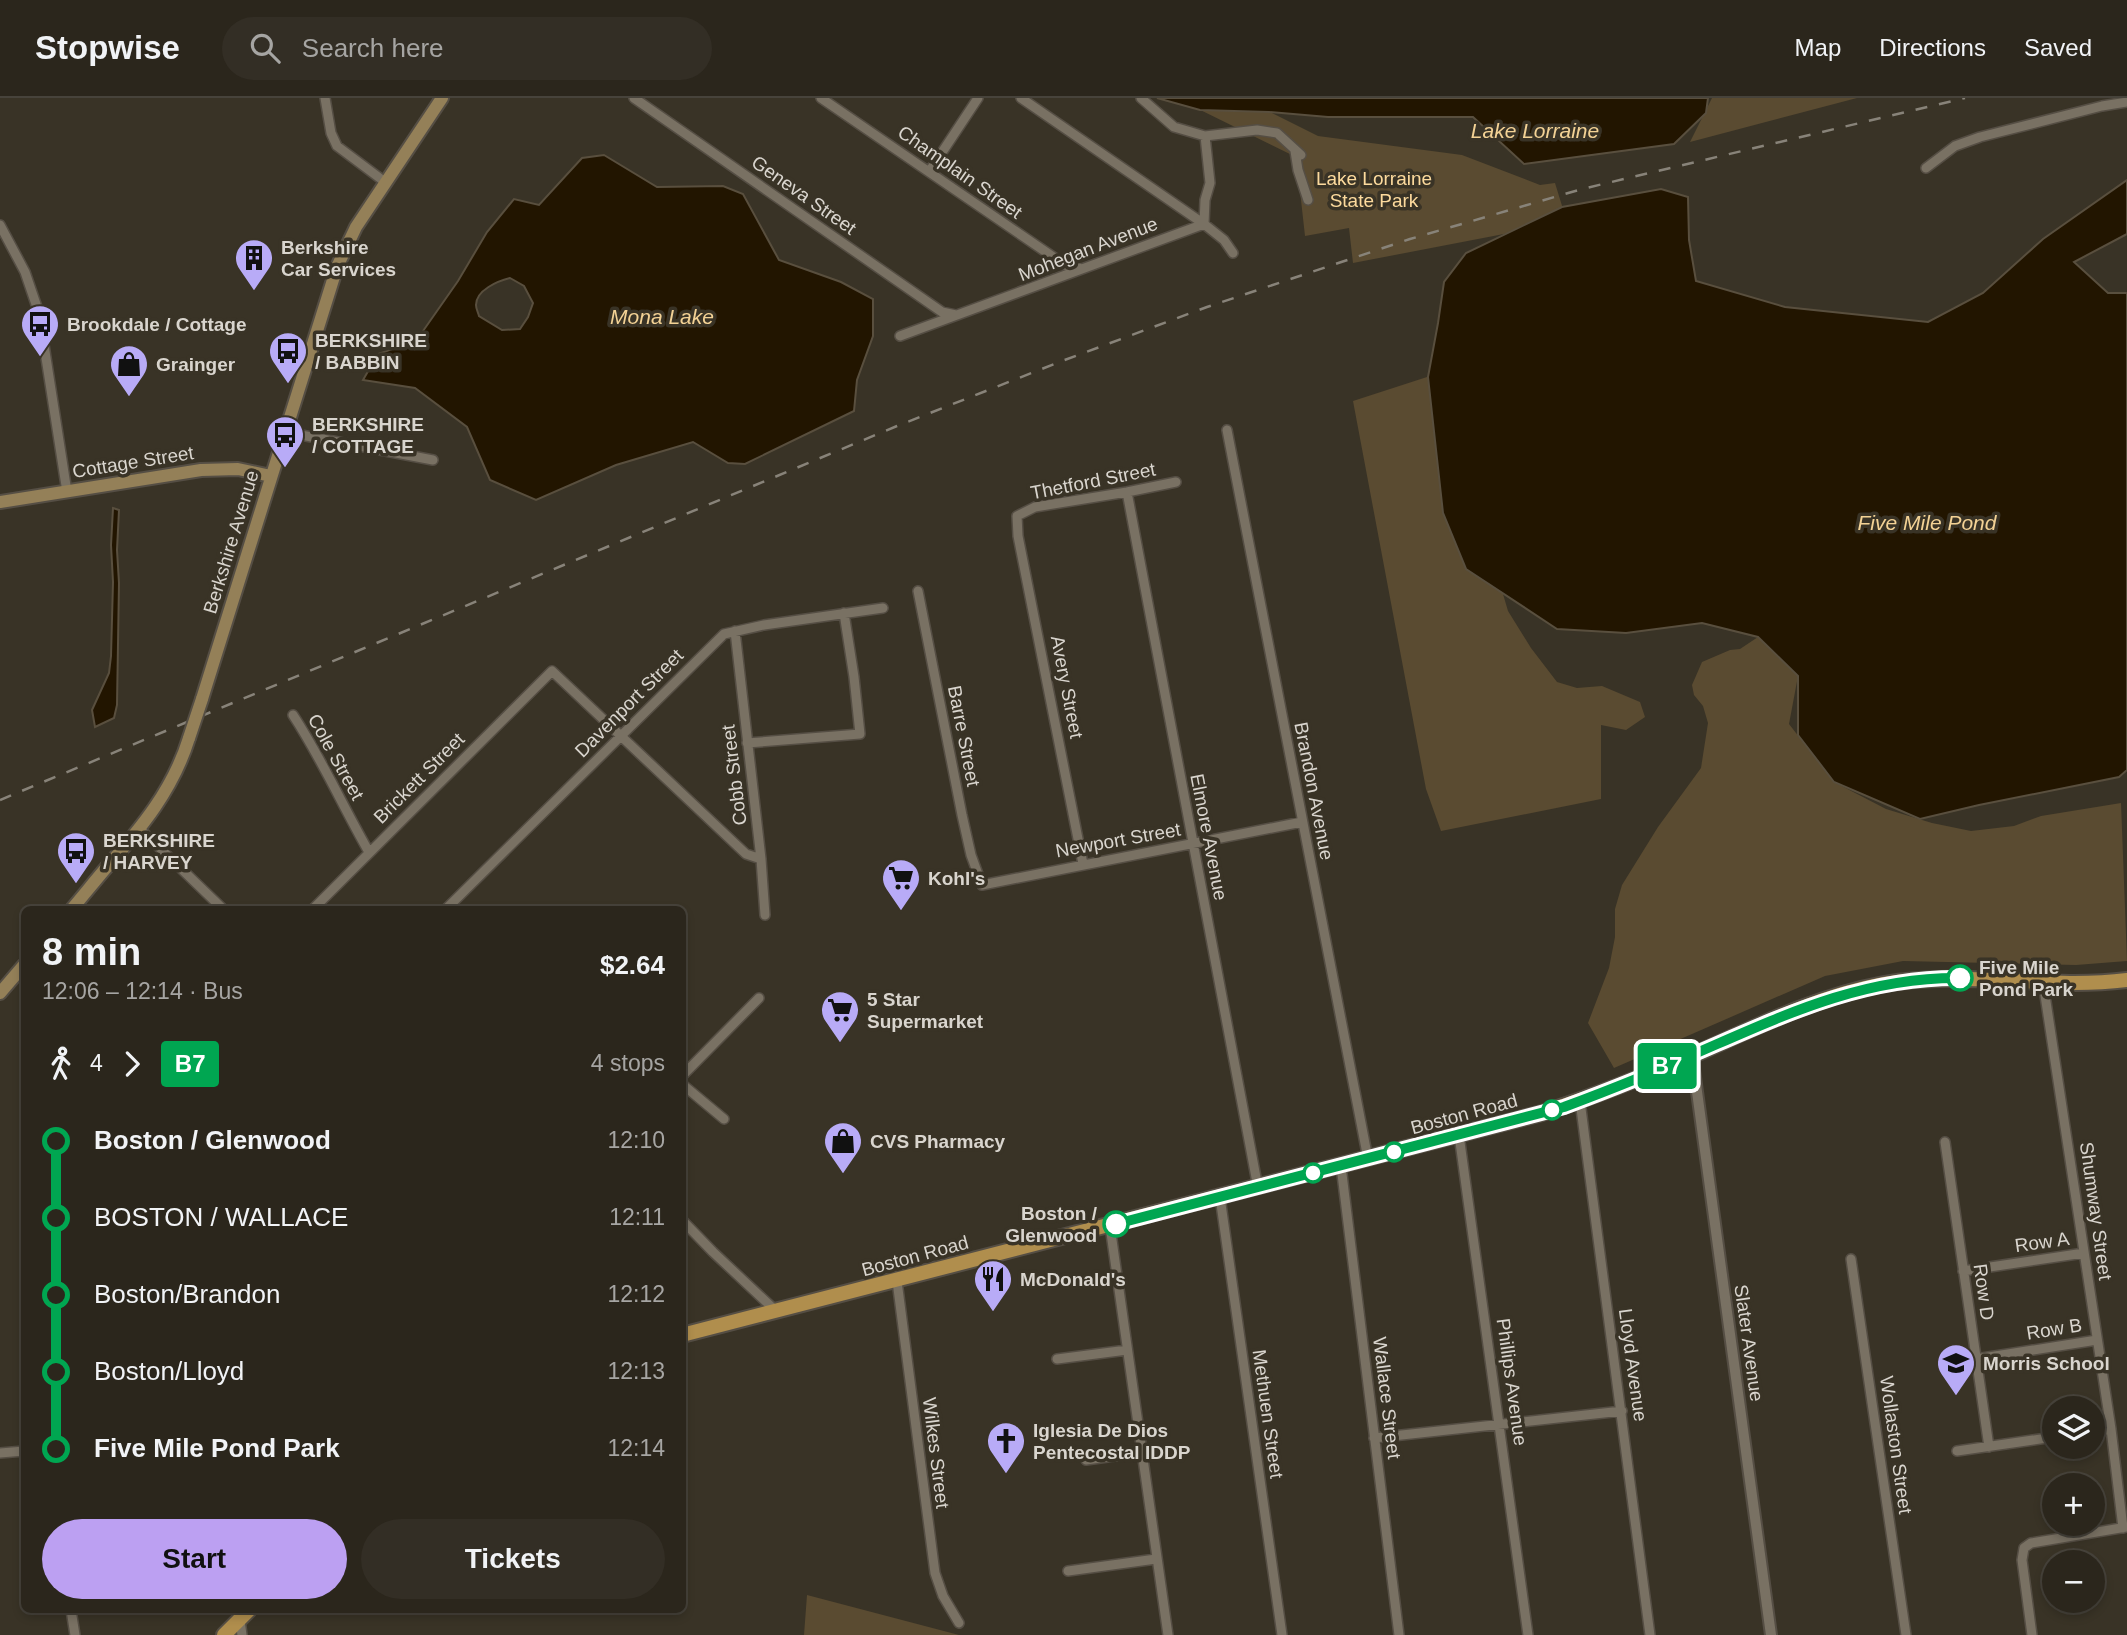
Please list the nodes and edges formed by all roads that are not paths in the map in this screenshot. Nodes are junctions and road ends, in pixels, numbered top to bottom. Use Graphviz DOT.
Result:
graph roads {
  1 [pos="325,98"];
  2 [pos="442,98"];
  3 [pos="634,98"];
  4 [pos="821,98"];
  5 [pos="978,98"];
  6 [pos="1021,98"];
  7 [pos="1141,98"];
  8 [pos="2127,102"];
  9 [pos="1205,135"];
  10 [pos="1926,168"];
  11 [pos="929,172"];
  12 [pos="385,182"];
  13 [pos="1308,200"];
  14 [pos="1204,224"];
  15 [pos="0,225"];
  16 [pos="1233,253"];
  17 [pos="1081,269"];
  18 [pos="956,315"];
  19 [pos="900,336"];
  20 [pos="1227,430"];
  21 [pos="285,432"];
  22 [pos="433,460"];
  23 [pos="271,476"];
  24 [pos="1177,482"];
  25 [pos="67,492"];
  26 [pos="1127,492"];
  27 [pos="0,502"];
  28 [pos="1017,516"];
  29 [pos="918,592"];
  30 [pos="883,608"];
  31 [pos="844,613"];
  32 [pos="735,631"];
  33 [pos="293,715"];
  34 [pos="621,736"];
  35 [pos="747,743"];
  36 [pos="1301,822"];
  37 [pos="140,829"];
  38 [pos="1193,844"];
  39 [pos="369,852"];
  40 [pos="761,859"];
  41 [pos="1083,864"];
  42 [pos="982,884"];
  43 [pos="74,906"];
  44 [pos="220,906"];
  45 [pos="316,906"];
  46 [pos="450,906"];
  47 [pos="765,915"];
  48 [pos="21,968"];
  49 [pos="2127,980"];
  50 [pos="2043,982"];
  51 [pos="0,993"];
  52 [pos="759,998"];
  53 [pos="1692,1055"];
  54 [pos="686,1072"];
  55 [pos="686,1087"];
  56 [pos="1580,1101"];
  57 [pos="724,1119"];
  58 [pos="1459,1135"];
  59 [pos="1945,1142"];
  60 [pos="1368,1159"];
  61 [pos="1341,1166"];
  62 [pos="1258,1188"];
  63 [pos="1220,1197"];
  64 [pos="686,1224"];
  65 [pos="1110,1226"];
  66 [pos="2084,1253"];
  67 [pos="1851,1259"];
  68 [pos="1963,1270"];
  69 [pos="897,1281"];
  70 [pos="777,1311"];
  71 [pos="686,1334"];
  72 [pos="2097,1340"];
  73 [pos="1127,1350"];
  74 [pos="1057,1359"];
  75 [pos="1976,1359"];
  76 [pos="1622,1411"];
  77 [pos="1500,1423"];
  78 [pos="2111,1429"];
  79 [pos="2105,1430"];
  80 [pos="1374,1438"];
  81 [pos="2042,1439"];
  82 [pos="1989,1447"];
  83 [pos="21,1451"];
  84 [pos="1956,1451"];
  85 [pos="1143,1452"];
  86 [pos="0,1453"];
  87 [pos="1086,1460"];
  88 [pos="2125,1527"];
  89 [pos="1156,1559"];
  90 [pos="1068,1571"];
  91 [pos="71,1613"];
  92 [pos="244,1615"];
  93 [pos="959,1623"];
  94 [pos="75,1635"];
  95 [pos="224,1635"];
  96 [pos="242,1635"];
  97 [pos="1168,1635"];
  98 [pos="1282,1635"];
  99 [pos="1399,1635"];
  100 [pos="1528,1635"];
  101 [pos="1650,1635"];
  102 [pos="1771,1635"];
  103 [pos="1906,1635"];
  104 [pos="2032,1635"];
  1 -- 12 [label="street"];
  2 -- 12 [label="main road, Berkshire Avenue"];
  3 -- 18 [label="street, Geneva Street"];
  4 -- 11 [label="street, Champlain Street"];
  5 -- 11 [label="street"];
  6 -- 14 [label="street"];
  7 -- 9 [label="street"];
  8 -- 10 [label="street"];
  9 -- 13 [label="street"];
  9 -- 14 [label="street"];
  11 -- 17 [label="street, Champlain Street"];
  12 -- 21 [label="main road, Berkshire Avenue"];
  14 -- 16 [label="street"];
  14 -- 17 [label="street, Mohegan Avenue"];
  15 -- 25 [label="street"];
  17 -- 18 [label="street, Mohegan Avenue"];
  18 -- 19 [label="street, Mohegan Avenue"];
  20 -- 36 [label="street, Brandon Avenue"];
  21 -- 22 [label="street"];
  21 -- 23 [label="main road, Berkshire Avenue"];
  23 -- 25 [label="main road, Cottage Street"];
  23 -- 37 [label="main road, Berkshire Avenue, bridge"];
  24 -- 26 [label="street, Thetford Street"];
  25 -- 27 [label="main road, Cottage Street"];
  26 -- 28 [label="street, Thetford Street"];
  26 -- 38 [label="street, Elmore Avenue"];
  28 -- 41 [label="street, Avery Street"];
  29 -- 42 [label="street, Barre Street"];
  30 -- 31 [label="street, Davenport Street"];
  31 -- 32 [label="street, Davenport Street"];
  31 -- 35 [label="street"];
  32 -- 34 [label="street, Davenport Street"];
  32 -- 35 [label="street, Cobb Street"];
  33 -- 39 [label="street, Cole Street"];
  34 -- 39 [label="street, Brickett Street"];
  34 -- 40 [label="street"];
  34 -- 46 [label="street, Davenport Street"];
  35 -- 40 [label="street, Cobb Street"];
  36 -- 38 [label="street, Newport Street"];
  36 -- 60 [label="street, Brandon Avenue"];
  37 -- 43 [label="main road, Berkshire Avenue"];
  37 -- 44 [label="street"];
  38 -- 41 [label="street, Newport Street"];
  38 -- 62 [label="street, Elmore Avenue"];
  39 -- 45 [label="street, Brickett Street"];
  40 -- 47 [label="street, Cobb Street"];
  41 -- 42 [label="street, Newport Street"];
  48 -- 51 [label="main road"];
  49 -- 50 [label="main road, Boston Road"];
  50 -- 53 [label="main road, Boston Road"];
  50 -- 66 [label="street, Shumway Street"];
  52 -- 54 [label="street"];
  53 -- 56 [label="main road, Boston Road"];
  53 -- 102 [label="street, Slater Avenue"];
  55 -- 57 [label="street"];
  56 -- 58 [label="main road, Boston Road"];
  56 -- 76 [label="street, Lloyd Avenue"];
  58 -- 60 [label="main road, Boston Road"];
  58 -- 77 [label="street, Phillips Avenue"];
  59 -- 68 [label="street, Row D"];
  60 -- 61 [label="main road, Boston Road"];
  61 -- 62 [label="main road, Boston Road"];
  61 -- 80 [label="street, Wallace Street"];
  62 -- 63 [label="main road, Boston Road"];
  63 -- 65 [label="main road, Boston Road"];
  63 -- 98 [label="street, Methuen Street"];
  64 -- 70 [label="street"];
  65 -- 69 [label="main road, Boston Road"];
  65 -- 73 [label="street"];
  66 -- 68 [label="street, Row A"];
  66 -- 72 [label="street, Shumway Street"];
  67 -- 103 [label="street, Wollaston Street"];
  68 -- 75 [label="street, Row D"];
  69 -- 70 [label="main road, Boston Road"];
  69 -- 93 [label="street, Wilkes Street"];
  70 -- 71 [label="main road, Boston Road"];
  72 -- 75 [label="street, Row B"];
  72 -- 78 [label="street, Shumway Street"];
  73 -- 74 [label="street"];
  73 -- 85 [label="street"];
  75 -- 82 [label="street, Row D"];
  76 -- 77 [label="street"];
  76 -- 101 [label="street, Lloyd Avenue"];
  77 -- 80 [label="street"];
  77 -- 100 [label="street, Phillips Avenue"];
  78 -- 79 [label="street"];
  78 -- 88 [label="street, Shumway Street"];
  80 -- 99 [label="street, Wallace Street"];
  81 -- 82 [label="street"];
  82 -- 84 [label="street"];
  83 -- 86 [label="street"];
  85 -- 87 [label="street"];
  85 -- 89 [label="street"];
  88 -- 104 [label="street"];
  89 -- 90 [label="street"];
  89 -- 97 [label="street"];
  91 -- 94 [label="street"];
  92 -- 95 [label="main road"];
  92 -- 96 [label="street"];
}
